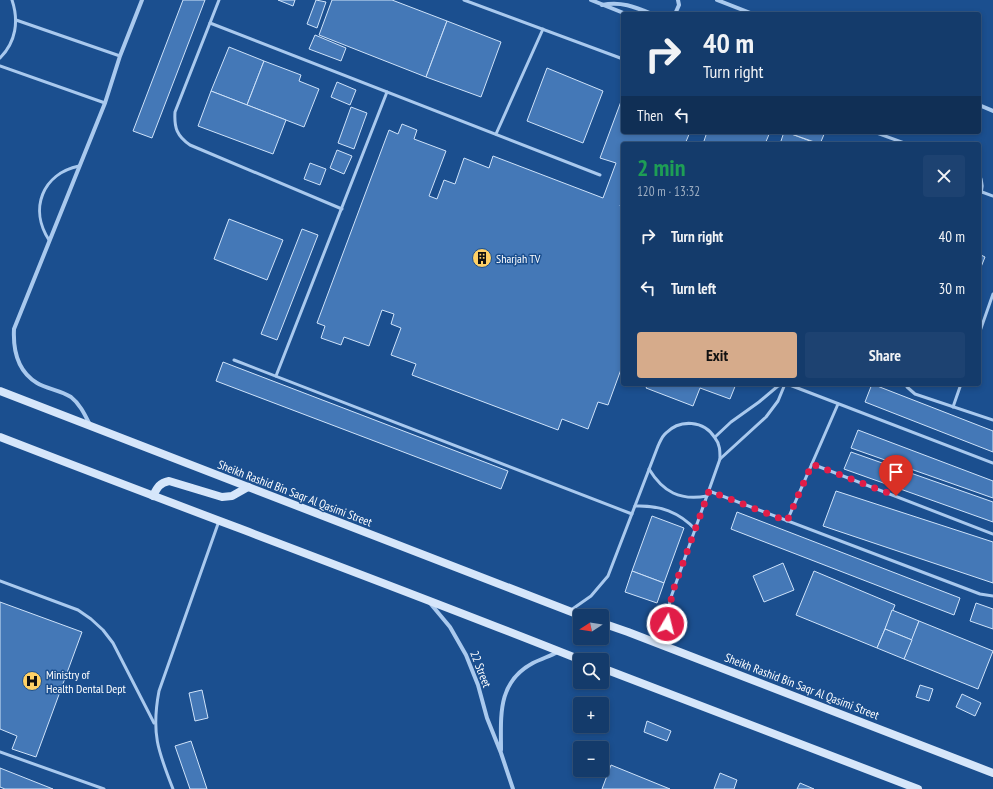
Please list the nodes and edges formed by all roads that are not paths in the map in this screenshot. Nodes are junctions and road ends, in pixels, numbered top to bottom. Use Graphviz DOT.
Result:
graph roads {
  1 [pos="12,0"];
  2 [pos="142,0"];
  3 [pos="219,0"];
  4 [pos="464,0"];
  5 [pos="591,0"];
  6 [pos="678,0"];
  7 [pos="716,0"];
  8 [pos="602,5"];
  9 [pos="621,12"];
  10 [pos="647,12"];
  11 [pos="676,12"];
  12 [pos="748,12"];
  13 [pos="16,20"];
  14 [pos="210,22"];
  15 [pos="543,29"];
  16 [pos="120,56"];
  17 [pos="0,58"];
  18 [pos="621,58"];
  19 [pos="0,66"];
  20 [pos="387,92"];
  21 [pos="105,103"];
  22 [pos="981,106"];
  23 [pos="993,110"];
  24 [pos="496,134"];
  25 [pos="880,134"];
  26 [pos="902,142"];
  27 [pos="79,166"];
  28 [pos="600,175"];
  29 [pos="981,179"];
  30 [pos="982,192"];
  31 [pos="993,196"];
  32 [pos="342,209"];
  33 [pos="50,240"];
  34 [pos="993,294"];
  35 [pos="981,328"];
  36 [pos="234,360"];
  37 [pos="276,376"];
  38 [pos="778,386"];
  39 [pos="784,386"];
  40 [pos="790,386"];
  41 [pos="907,386"];
  42 [pos="960,386"];
  43 [pos="0,391"];
  44 [pos="838,404"];
  45 [pos="953,407"];
  46 [pos="993,420"];
  47 [pos="91,427"];
  48 [pos="0,437"];
  49 [pos="715,437"];
  50 [pos="720,459"];
  51 [pos="993,463"];
  52 [pos="812,464"];
  53 [pos="649,469"];
  54 [pos="248,487"];
  55 [pos="709,491"];
  56 [pos="153,496"];
  57 [pos="707,496"];
  58 [pos="635,506"];
  59 [pos="632,514"];
  60 [pos="219,521"];
  61 [pos="787,521"];
  62 [pos="696,530"];
  63 [pos="993,534"];
  64 [pos="0,581"];
  65 [pos="993,596"];
  66 [pos="428,600"];
  67 [pos="569,611"];
  68 [pos="573,613"];
  69 [pos="609,626"];
  70 [pos="670,648"];
  71 [pos="560,652"];
  72 [pos="573,657"];
  73 [pos="609,671"];
  74 [pos="155,724"];
  75 [pos="0,752"];
  76 [pos="501,753"];
  77 [pos="993,773"];
  78 [pos="104,789"];
  79 [pos="173,789"];
  80 [pos="513,789"];
  81 [pos="918,789"];
  1 -- 13 [label="lane"];
  2 -- 16 [label="street"];
  3 -- 14 [label="lane"];
  4 -- 15 [label="lane"];
  5 -- 8 [label="street"];
  6 -- 11 [label="street"];
  7 -- 12 [label="street"];
  8 -- 9 [label="street"];
  8 -- 10 [label="street"];
  13 -- 16 [label="lane"];
  13 -- 17 [label="lane"];
  14 -- 20 [label="lane"];
  14 -- 32 [label="lane"];
  15 -- 18 [label="lane"];
  15 -- 24 [label="lane"];
  16 -- 21 [label="street"];
  19 -- 21 [label="lane"];
  20 -- 24 [label="lane"];
  20 -- 32 [label="lane"];
  21 -- 27 [label="street"];
  22 -- 23 [label="street"];
  24 -- 28 [label="lane"];
  25 -- 26 [label="lane"];
  27 -- 33 [label="street"];
  27 -- 33 [label="lane"];
  29 -- 30 [label="lane"];
  30 -- 31 [label="lane"];
  32 -- 37 [label="lane"];
  33 -- 47 [label="street"];
  34 -- 35 [label="lane"];
  36 -- 37 [label="lane"];
  37 -- 59 [label="lane"];
  38 -- 49 [label="lane"];
  39 -- 50 [label="lane"];
  40 -- 44 [label="lane"];
  41 -- 45 [label="lane"];
  42 -- 45 [label="lane"];
  43 -- 47 [label="main road, Sheikh Rashid Bin Saqr Al Qasimi Street"];
  44 -- 51 [label="lane"];
  44 -- 52 [label="lane"];
  45 -- 46 [label="lane"];
  47 -- 54 [label="main road, Sheikh Rashid Bin Saqr Al Qasimi Street"];
  48 -- 56 [label="main road"];
  49 -- 50 [label="lane"];
  49 -- 53 [label="lane"];
  50 -- 55 [label="lane"];
  52 -- 61 [label="lane"];
  52 -- 63 [label="lane"];
  53 -- 57 [label="lane"];
  53 -- 58 [label="lane"];
  54 -- 56 [label="main road"];
  54 -- 67 [label="main road, Sheikh Rashid Bin Saqr Al Qasimi Street"];
  55 -- 57 [label="lane"];
  55 -- 61 [label="lane"];
  56 -- 60 [label="main road"];
  57 -- 62 [label="lane"];
  58 -- 59 [label="lane"];
  58 -- 62 [label="lane"];
  59 -- 67 [label="lane"];
  60 -- 66 [label="main road"];
  60 -- 74 [label="lane"];
  61 -- 65 [label="lane"];
  62 -- 70 [label="lane"];
  64 -- 74 [label="lane"];
  66 -- 71 [label="main road"];
  66 -- 76 [label="street, 22 Street"];
  67 -- 68 [label="main road, Sheikh Rashid Bin Saqr Al Qasimi Street"];
  69 -- 70 [label="main road, Sheikh Rashid Bin Saqr Al Qasimi Street"];
  70 -- 77 [label="main road, Sheikh Rashid Bin Saqr Al Qasimi Street"];
  71 -- 72 [label="main road"];
  71 -- 76 [label="street, 22 Street"];
  73 -- 81 [label="main road"];
  74 -- 79 [label="lane"];
  75 -- 78 [label="lane"];
  76 -- 80 [label="street, 22 Street"];
}
